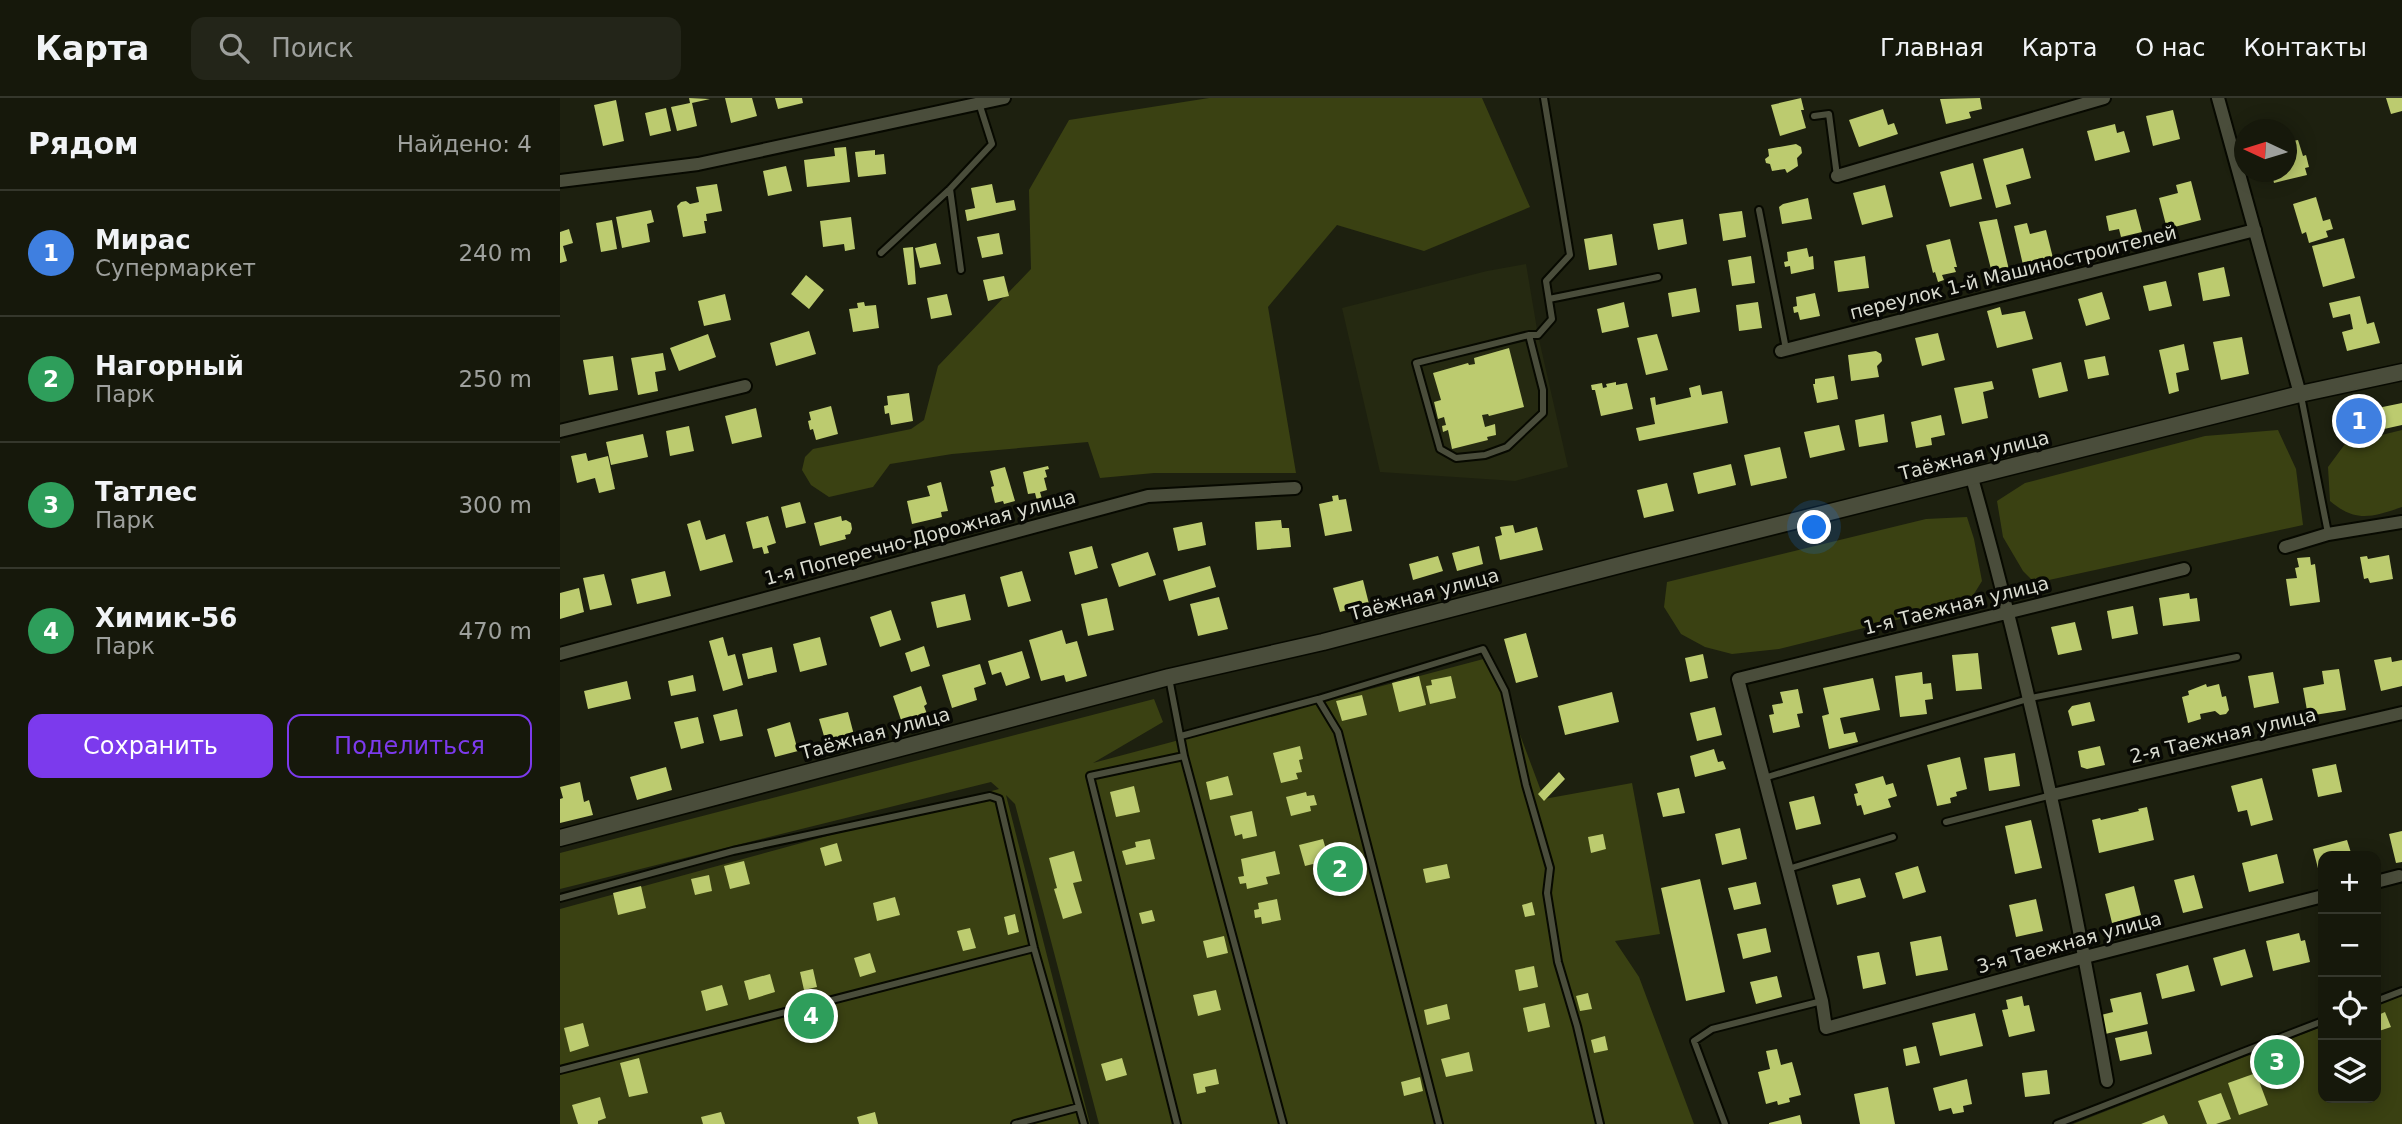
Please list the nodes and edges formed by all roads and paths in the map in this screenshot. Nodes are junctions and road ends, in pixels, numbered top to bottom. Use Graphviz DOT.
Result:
graph roads {
  1 [pos="1004,98"];
  2 [pos="1544,98"];
  3 [pos="2104,98"];
  4 [pos="2218,98"];
  5 [pos="979,103"];
  6 [pos="1814,116"];
  7 [pos="1837,176"];
  8 [pos="560,181"];
  9 [pos="950,189"];
  10 [pos="1759,210"];
  11 [pos="2255,230"];
  12 [pos="880,253"];
  13 [pos="961,270"];
  14 [pos="1658,277"];
  15 [pos="1549,299"];
  16 [pos="1529,335"];
  17 [pos="1784,350"];
  18 [pos="2402,372"];
  19 [pos="745,386"];
  20 [pos="2300,394"];
  21 [pos="560,432"];
  22 [pos="1972,478"];
  23 [pos="1295,488"];
  24 [pos="2402,522"];
  25 [pos="2328,534"];
  26 [pos="2285,547"];
  27 [pos="2184,569"];
  28 [pos="2010,611"];
  29 [pos="560,654"];
  30 [pos="2237,657"];
  31 [pos="1169,677"];
  32 [pos="2031,698"];
  33 [pos="1318,699"];
  34 [pos="2402,713"];
  35 [pos="1181,736"];
  36 [pos="1185,756"];
  37 [pos="1762,778"];
  38 [pos="2052,795"];
  39 [pos="1946,822"];
  40 [pos="1893,837"];
  41 [pos="560,838"];
  42 [pos="1787,870"];
  43 [pos="2401,881"];
  44 [pos="2381,882"];
  45 [pos="2318,897"];
  46 [pos="560,898"];
  47 [pos="1034,948"];
  48 [pos="2085,957"];
  49 [pos="2402,991"];
  50 [pos="2381,999"];
  51 [pos="1822,1001"];
  52 [pos="2318,1023"];
  53 [pos="560,1070"];
  54 [pos="2107,1081"];
  55 [pos="1079,1107"];
  56 [pos="1015,1124"];
  57 [pos="1084,1124"];
  58 [pos="1177,1124"];
  59 [pos="1283,1124"];
  60 [pos="1438,1124"];
  61 [pos="1600,1124"];
  62 [pos="1725,1124"];
  63 [pos="2057,1124"];
  1 -- 5 [label="street"];
  2 -- 15 [label="lane"];
  3 -- 7 [label="street"];
  4 -- 11 [label="street"];
  5 -- 8 [label="street"];
  5 -- 9 [label="lane"];
  6 -- 7 [label="lane"];
  9 -- 12 [label="lane"];
  9 -- 13 [label="lane"];
  10 -- 17 [label="lane"];
  11 -- 17 [label="street, переулок 1-й Машиностроителей"];
  11 -- 20 [label="street"];
  14 -- 15 [label="lane"];
  15 -- 16 [label="lane"];
  16 -- 16 [label="lane"];
  18 -- 20 [label="street, Таёжная улица"];
  19 -- 21 [label="street"];
  20 -- 22 [label="street, Таёжная улица"];
  20 -- 25 [label="lane"];
  22 -- 28 [label="street"];
  22 -- 31 [label="street, Таёжная улица"];
  23 -- 29 [label="street, 1-я Поперечно-Дорожная улица"];
  24 -- 25 [label="street"];
  25 -- 26 [label="street"];
  27 -- 28 [label="street, 1-я Таежная улица"];
  28 -- 32 [label="street"];
  28 -- 37 [label="street, 1-я Таежная улица"];
  30 -- 32 [label="lane"];
  31 -- 35 [label="lane"];
  31 -- 41 [label="street, Таёжная улица"];
  32 -- 37 [label="lane"];
  32 -- 38 [label="street"];
  33 -- 35 [label="lane"];
  33 -- 60 [label="lane"];
  33 -- 61 [label="lane"];
  34 -- 38 [label="street, 2-я Таежная улица"];
  35 -- 36 [label="lane"];
  36 -- 58 [label="lane"];
  36 -- 59 [label="lane"];
  37 -- 42 [label="street"];
  38 -- 39 [label="lane"];
  38 -- 48 [label="street"];
  40 -- 42 [label="lane"];
  42 -- 51 [label="street"];
  43 -- 44 [label="street"];
  45 -- 48 [label="street, 3-я Таежная улица"];
  46 -- 47 [label="lane"];
  47 -- 53 [label="lane"];
  47 -- 55 [label="lane"];
  48 -- 51 [label="street, 3-я Таежная улица"];
  48 -- 54 [label="street"];
  49 -- 50 [label="lane"];
  51 -- 62 [label="lane"];
  52 -- 63 [label="lane"];
  55 -- 56 [label="lane"];
  55 -- 57 [label="lane"];
}
